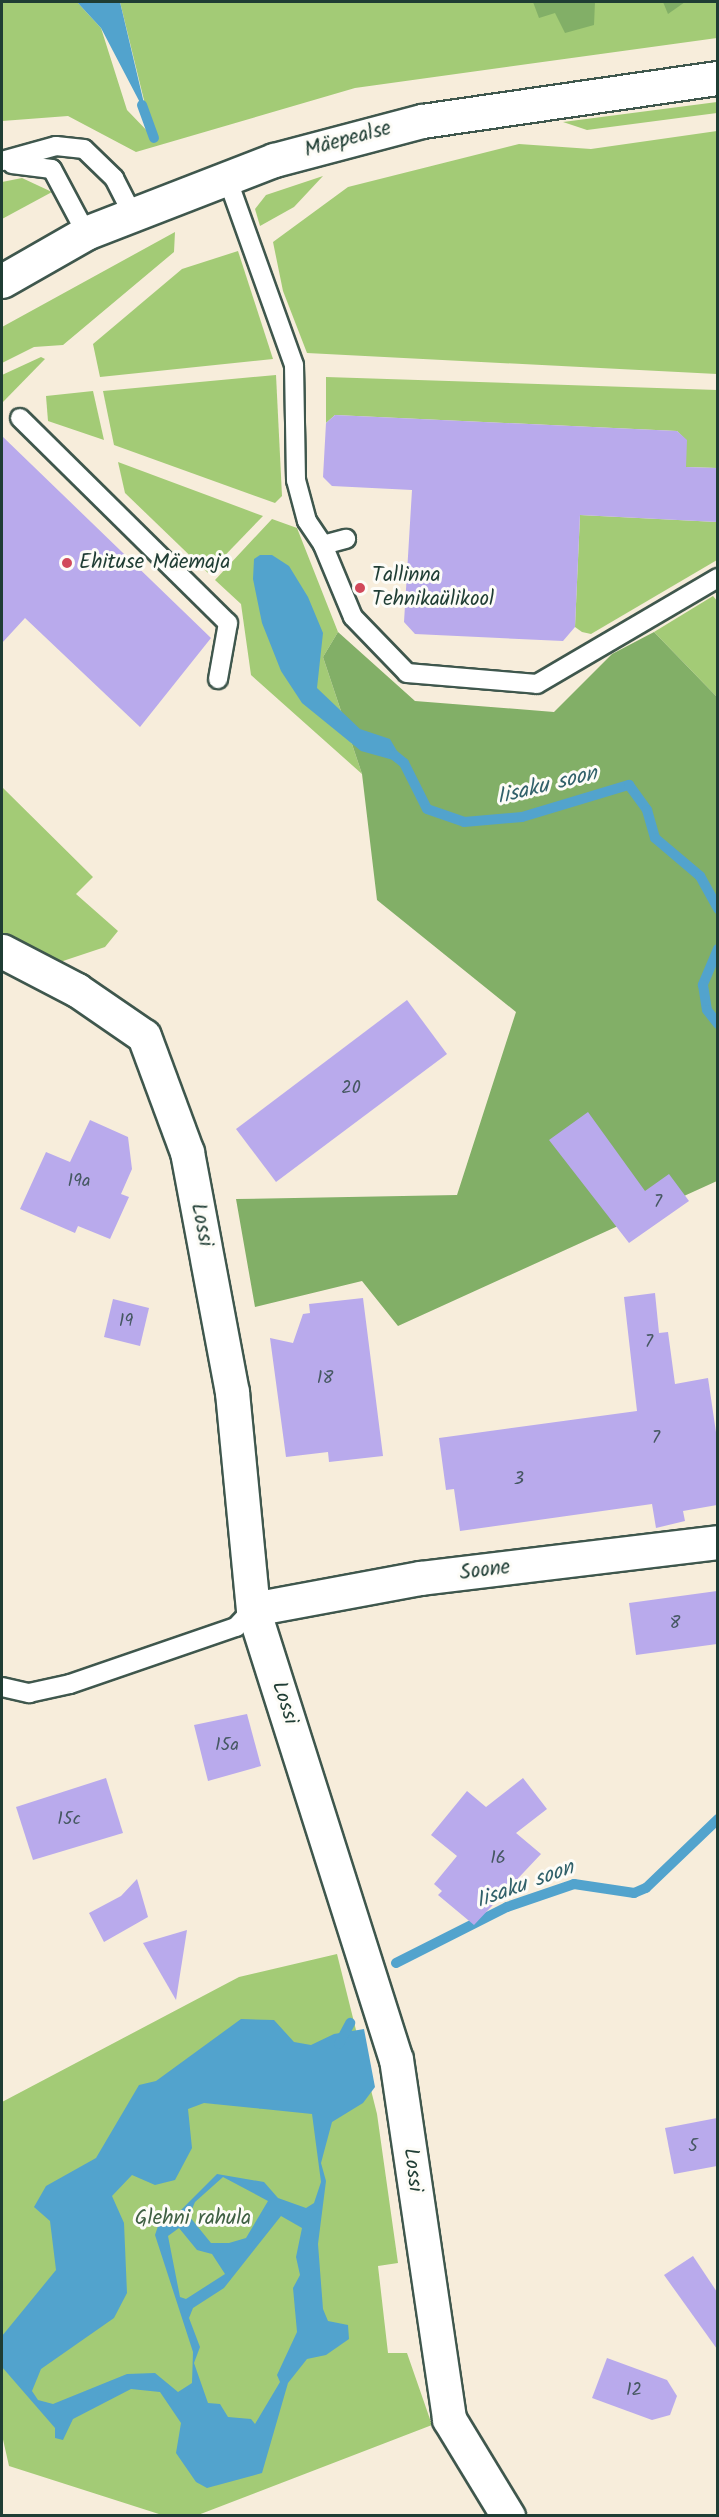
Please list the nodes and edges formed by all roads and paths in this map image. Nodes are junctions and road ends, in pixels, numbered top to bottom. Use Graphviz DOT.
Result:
graph roads {
  1 [pos="717,78"];
  2 [pos="2,163"];
  3 [pos="226,175"];
  4 [pos="132,213"];
  5 [pos="86,233"];
  6 [pos="2,280"];
  7 [pos="20,418"];
  8 [pos="346,539"];
  9 [pos="323,545"];
  10 [pos="717,578"];
  11 [pos="218,679"];
  12 [pos="2,951"];
  13 [pos="717,1542"];
  14 [pos="253,1609"];
  15 [pos="2,1687"];
  16 [pos="508,2516"];
  1 -- 3 [label="street, Mäepealse"];
  2 -- 4 [label="lane"];
  2 -- 5 [label="lane"];
  3 -- 4 [label="street, Mäepealse"];
  3 -- 9 [label="lane"];
  4 -- 5 [label="street, Mäepealse"];
  5 -- 6 [label="street, Mäepealse"];
  7 -- 11 [label="lane"];
  8 -- 9 [label="lane"];
  9 -- 10 [label="lane"];
  12 -- 14 [label="street, Lossi"];
  13 -- 14 [label="street, Soone"];
  14 -- 15 [label="lane"];
  14 -- 16 [label="street, Lossi"];
}
